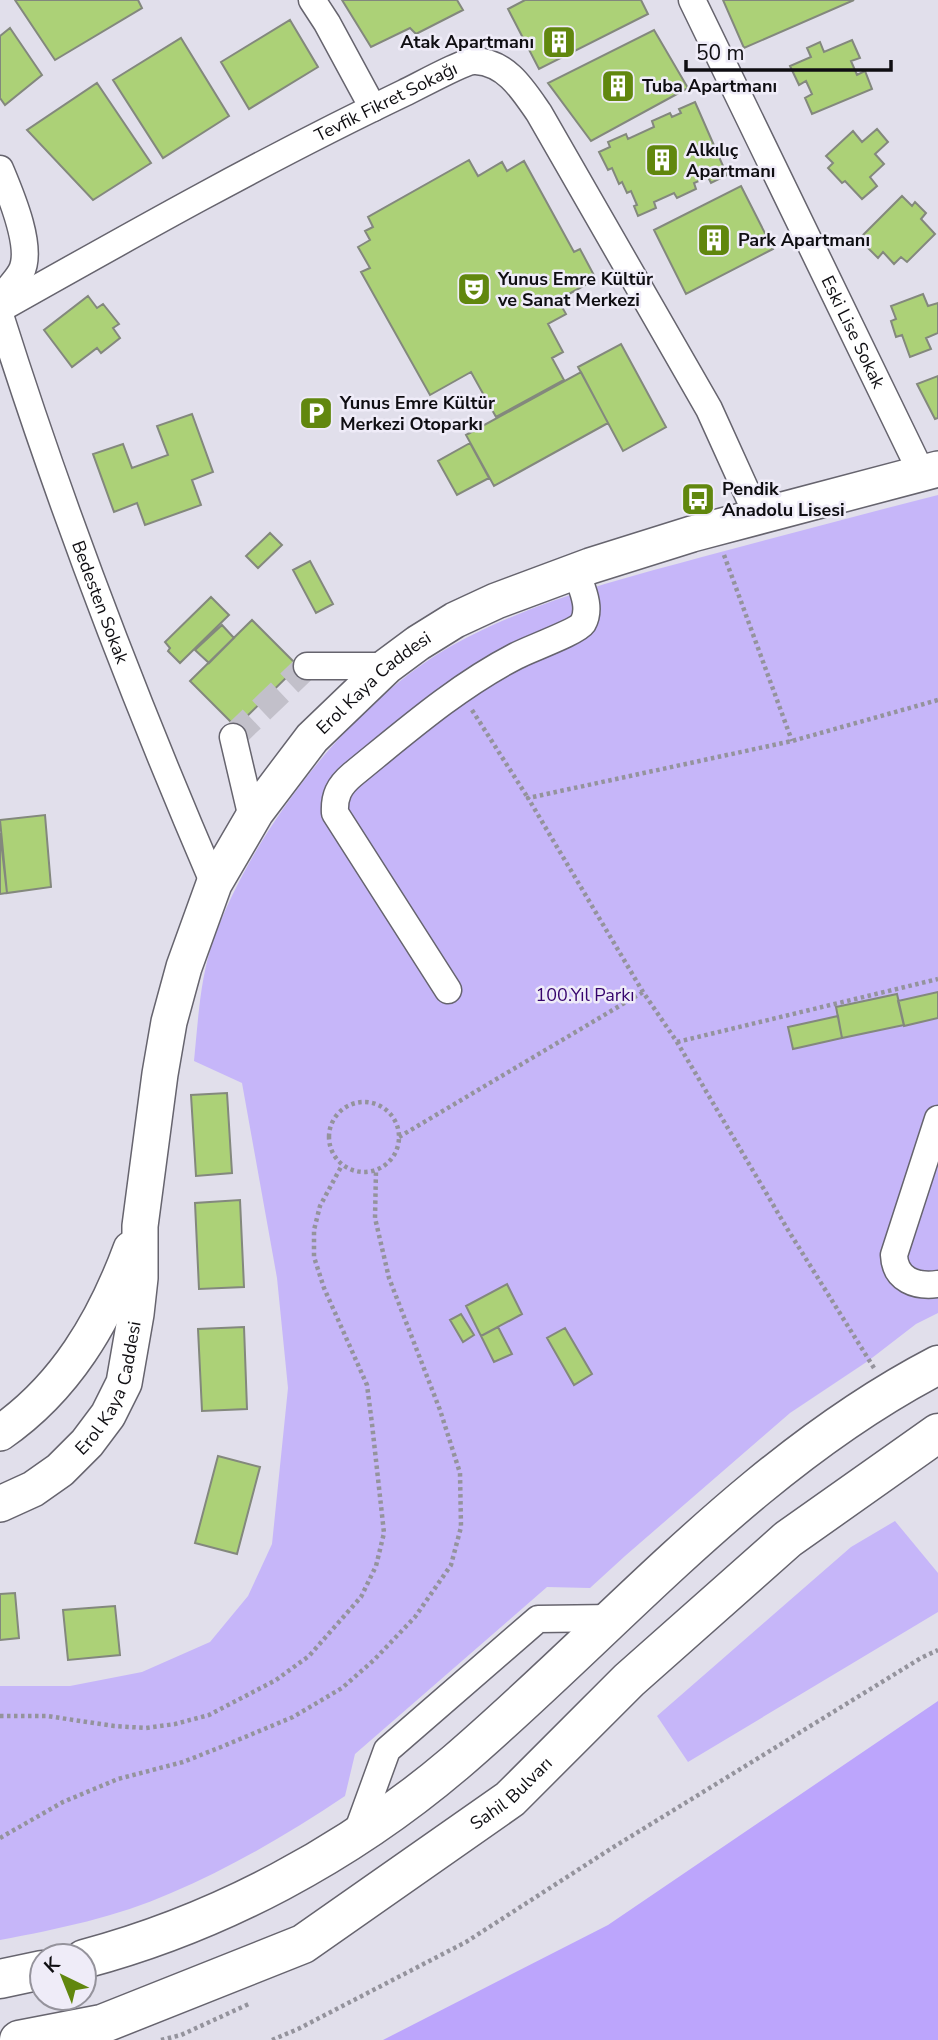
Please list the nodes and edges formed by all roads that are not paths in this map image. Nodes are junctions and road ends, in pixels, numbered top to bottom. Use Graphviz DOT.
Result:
graph roads {
  1 [pos="312,0"];
  2 [pos="692,0"];
  3 [pos="373,108"];
  4 [pos="0,169"];
  5 [pos="0,298"];
  6 [pos="0,309"];
  7 [pos="0,315"];
  8 [pos="930,471"];
  9 [pos="758,517"];
  10 [pos="576,571"];
  11 [pos="307,666"];
  12 [pos="387,666"];
  13 [pos="233,737"];
  14 [pos="252,818"];
  15 [pos="214,884"];
  16 [pos="448,989"];
  17 [pos="938,1119"];
  18 [pos="140,1226"];
  19 [pos="938,1284"];
  20 [pos="938,1365"];
  21 [pos="0,1433"];
  22 [pos="938,1433"];
  23 [pos="0,1504"];
  24 [pos="614,1618"];
  25 [pos="355,1838"];
  26 [pos="98,1954"];
  27 [pos="28,1973"];
  28 [pos="0,1979"];
  29 [pos="19,2040"];
  1 -- 3 [label="street"];
  2 -- 8 [label="street, Eski Lise Sokak"];
  3 -- 6 [label="street, Tevfik Fikret Sokağı"];
  3 -- 9 [label="street, Tevfik Fikret Sokağı"];
  4 -- 5 [label="street"];
  7 -- 15 [label="street, Bedesten Sokak"];
  8 -- 9 [label="main road, Erol Kaya Caddesi"];
  9 -- 10 [label="main road, Erol Kaya Caddesi"];
  10 -- 12 [label="main road, Erol Kaya Caddesi"];
  10 -- 16 [label="street"];
  11 -- 12 [label="street"];
  12 -- 14 [label="main road, Erol Kaya Caddesi"];
  13 -- 14 [label="street"];
  14 -- 15 [label="main road, Erol Kaya Caddesi"];
  15 -- 18 [label="main road, Erol Kaya Caddesi"];
  17 -- 19 [label="street"];
  18 -- 21 [label="main road, Erol Kaya Caddesi"];
  18 -- 23 [label="main road, Erol Kaya Caddesi"];
  20 -- 24 [label="highway"];
  22 -- 29 [label="highway, Sahil Bulvarı"];
  24 -- 25 [label="highway"];
  24 -- 25 [label="street"];
  25 -- 26 [label="highway"];
  27 -- 28 [label="highway"];
}
